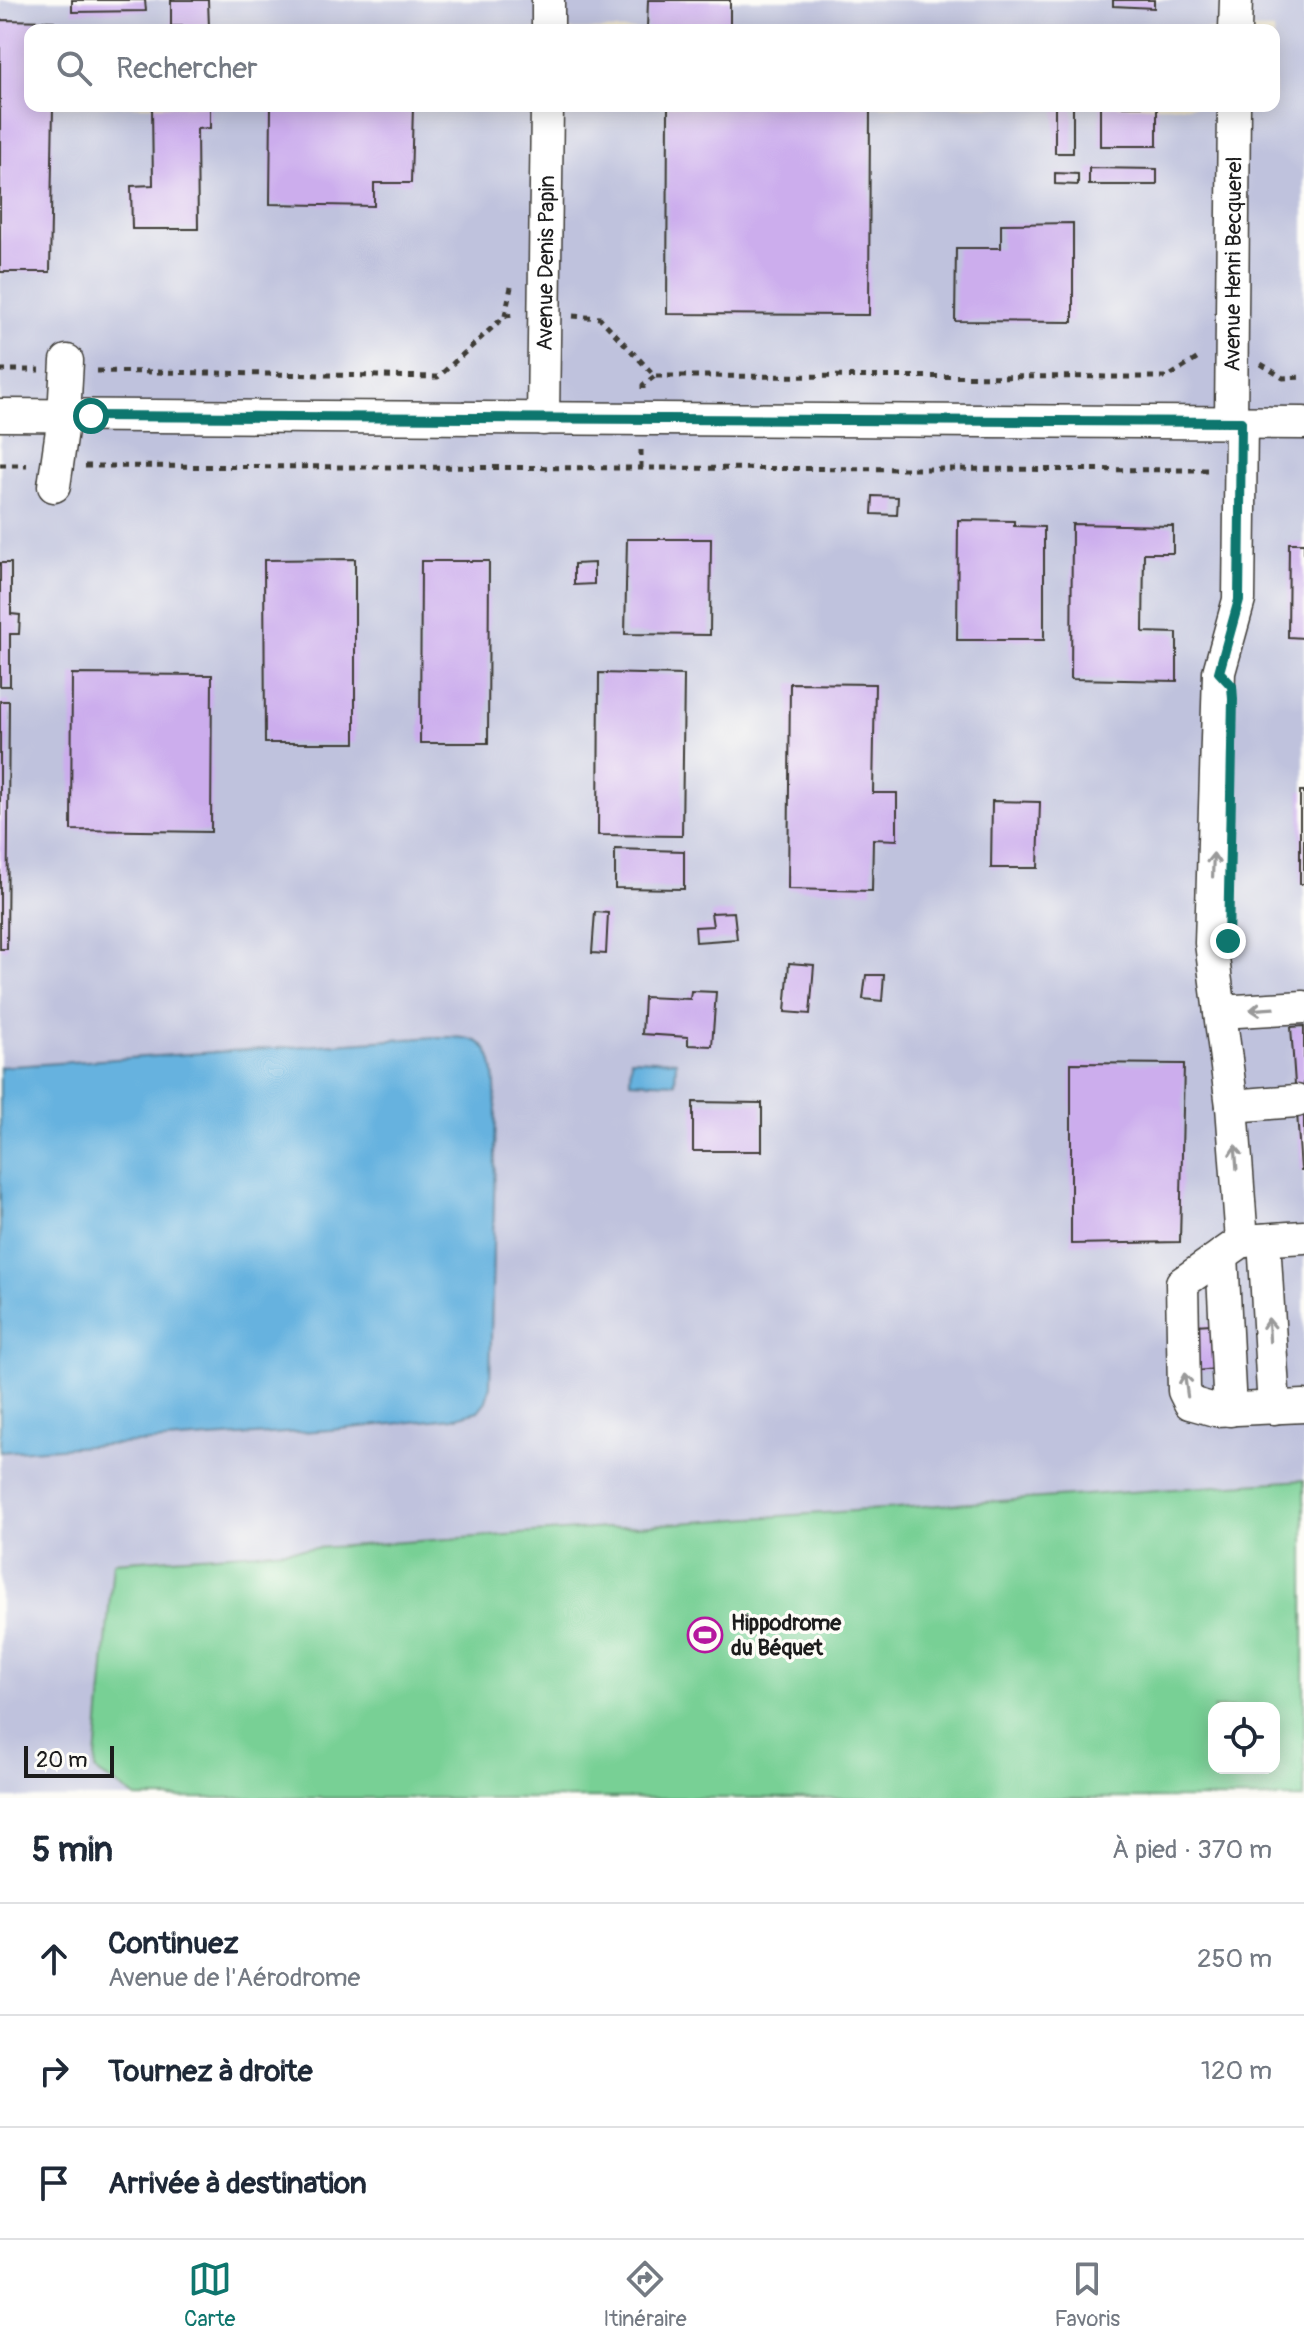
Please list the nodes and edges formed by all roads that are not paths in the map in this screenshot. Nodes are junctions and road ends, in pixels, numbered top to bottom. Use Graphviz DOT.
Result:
graph roads {
  1 [pos="548,0"];
  2 [pos="1236,0"];
  3 [pos="548,24"];
  4 [pos="1235,24"];
  5 [pos="547,112"];
  6 [pos="1234,112"];
  7 [pos="68,366"];
  8 [pos="0,415"];
  9 [pos="64,416"];
  10 [pos="543,419"];
  11 [pos="1236,422"];
  12 [pos="1304,423"];
  13 [pos="55,476"];
  14 [pos="1304,1007"];
  15 [pos="1220,1012"];
  16 [pos="1296,1101"];
  17 [pos="1232,1106"];
  18 [pos="1304,1237"];
  19 [pos="1243,1245"];
  20 [pos="1289,1407"];
  21 [pos="1230,1410"];
  1 -- 3 [label="street"];
  2 -- 4 [label="street"];
  5 -- 10 [label="street, Avenue Denis Papin"];
  6 -- 11 [label="street, Avenue Henri Becquerel"];
  7 -- 9 [label="street"];
  8 -- 9 [label="street"];
  9 -- 10 [label="street"];
  9 -- 13 [label="street"];
  10 -- 11 [label="street"];
  11 -- 12 [label="street"];
  15 -- 11 [label="street, Avenue Henri Becquerel, one-way"];
  14 -- 15 [label="street, one-way"];
  15 -- 17 [label="street, Avenue Henri Becquerel"];
  16 -- 17 [label="street"];
  19 -- 17 [label="street, Avenue Henri Becquerel, one-way"];
  18 -- 19 [label="street"];
  20 -- 19 [label="street, one-way"];
  19 -- 21 [label="street"];
  21 -- 19 [label="street, one-way"];
  20 -- 21 [label="street"];
}
